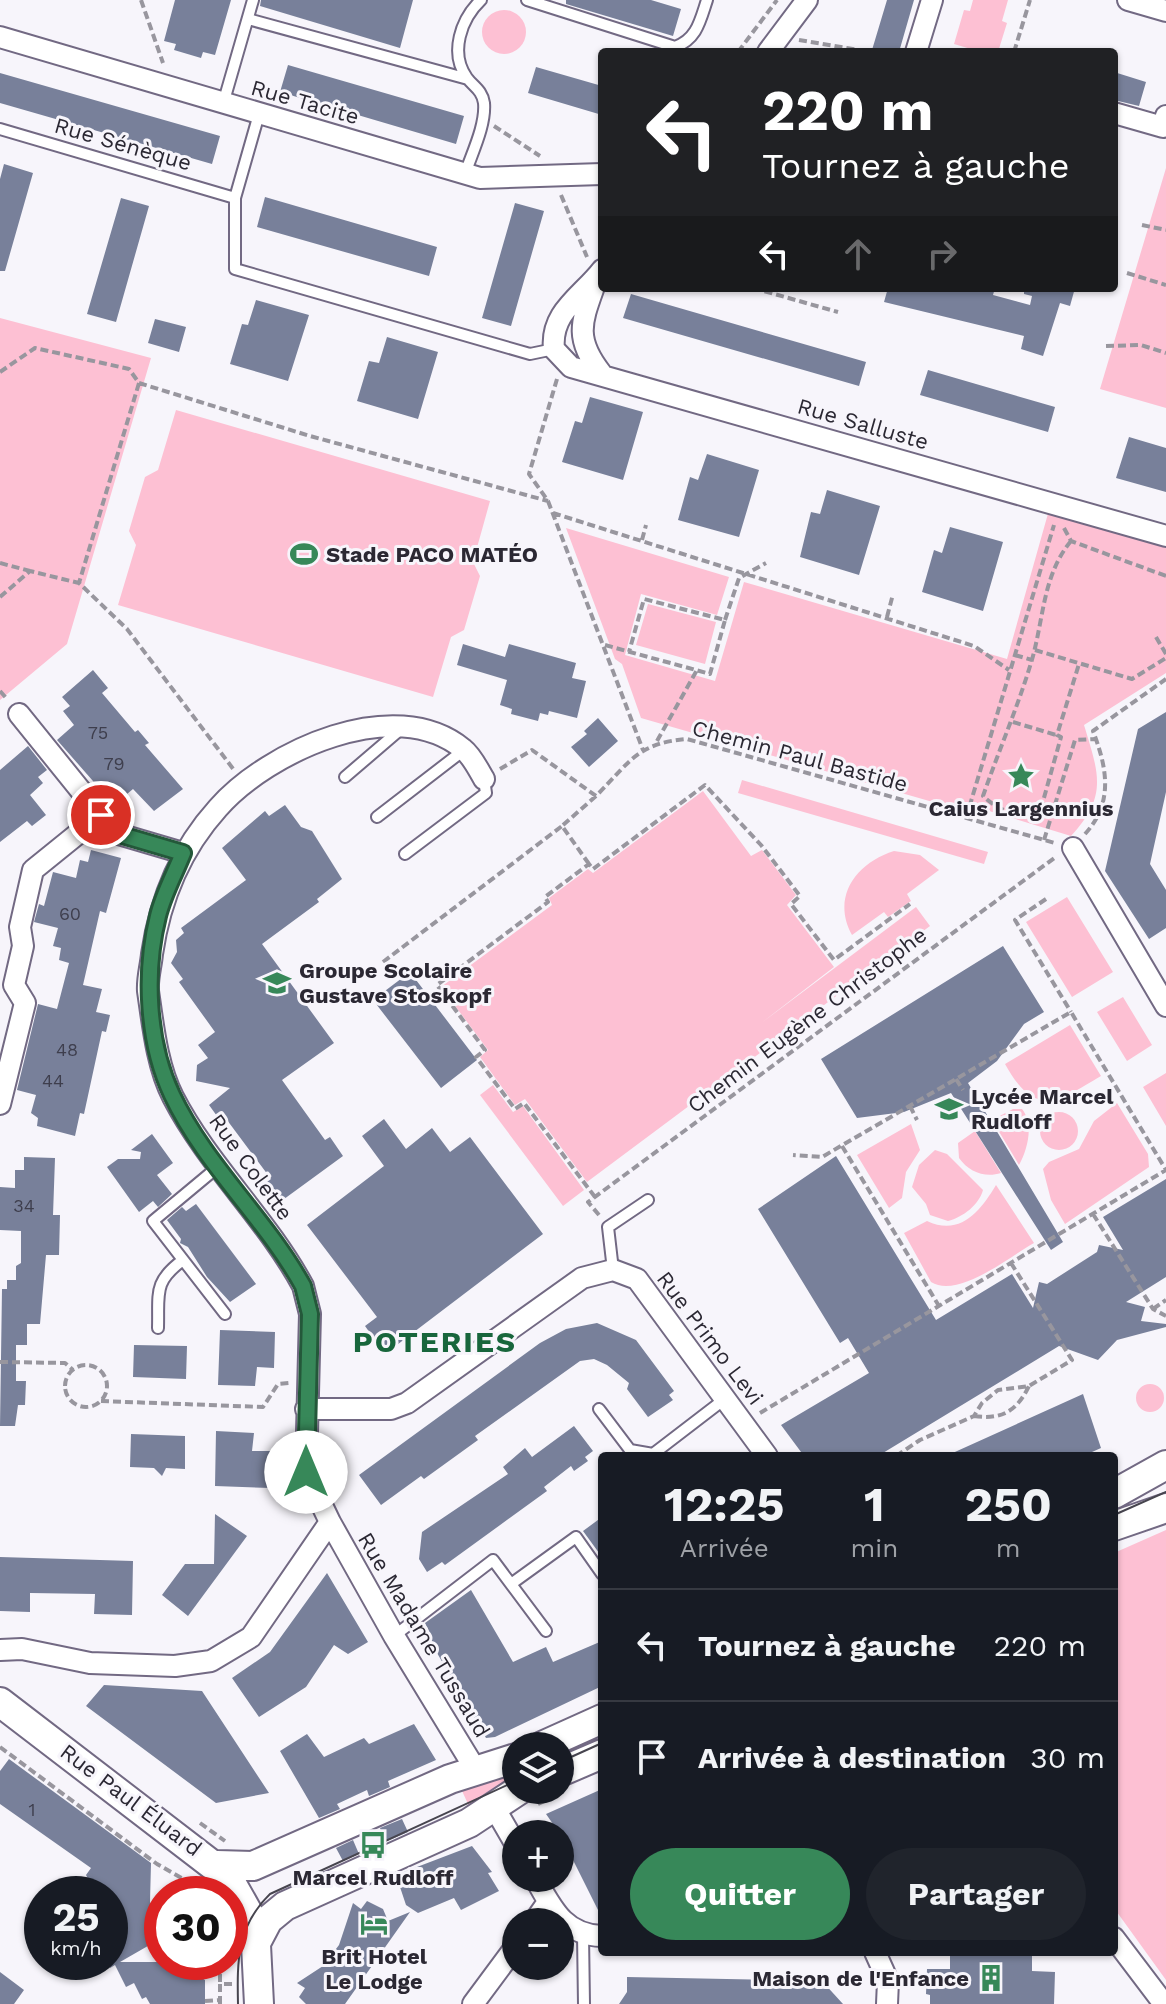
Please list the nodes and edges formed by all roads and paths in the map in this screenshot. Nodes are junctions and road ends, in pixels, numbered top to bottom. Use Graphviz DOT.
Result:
graph roads {
  1 [pos="141,0"];
  2 [pos="253,0"];
  3 [pos="481,0"];
  4 [pos="527,0"];
  5 [pos="707,0"];
  6 [pos="777,0"];
  7 [pos="807,0"];
  8 [pos="932,0"];
  9 [pos="1030,0"];
  10 [pos="1128,0"];
  11 [pos="1166,11"];
  12 [pos="248,19"];
  13 [pos="785,30"];
  14 [pos="0,37"];
  15 [pos="741,48"];
  16 [pos="771,48"];
  17 [pos="843,48"];
  18 [pos="917,48"];
  19 [pos="1015,48"];
  20 [pos="468,79"];
  21 [pos="172,88"];
  22 [pos="223,104"];
  23 [pos="259,114"];
  24 [pos="1118,114"];
  25 [pos="1166,116"];
  26 [pos="0,129"];
  27 [pos="465,174"];
  28 [pos="598,174"];
  29 [pos="235,198"];
  30 [pos="1142,225"];
  31 [pos="1166,230"];
  32 [pos="1127,273"];
  33 [pos="598,275"];
  34 [pos="598,277"];
  35 [pos="1166,285"];
  36 [pos="767,292"];
  37 [pos="838,312"];
  38 [pos="1106,346"];
  39 [pos="1166,353"];
  40 [pos="558,355"];
  41 [pos="0,372"];
  42 [pos="601,373"];
  43 [pos="139,383"];
  44 [pos="548,501"];
  45 [pos="553,513"];
  46 [pos="646,525"];
  47 [pos="1166,536"];
  48 [pos="642,540"];
  49 [pos="1071,541"];
  50 [pos="0,563"];
  51 [pos="766,563"];
  52 [pos="30,571"];
  53 [pos="748,573"];
  54 [pos="1166,576"];
  55 [pos="79,583"];
  56 [pos="893,594"];
  57 [pos="0,597"];
  58 [pos="887,617"];
  59 [pos="725,620"];
  60 [pos="1156,637"];
  61 [pos="605,645"];
  62 [pos="1035,650"];
  63 [pos="629,652"];
  64 [pos="1014,655"];
  65 [pos="1166,656"];
  66 [pos="1032,660"];
  67 [pos="1079,664"];
  68 [pos="697,670"];
  69 [pos="1009,670"];
  70 [pos="1166,679"];
  71 [pos="19,714"];
  72 [pos="1013,722"];
  73 [pos="402,729"];
  74 [pos="1057,735"];
  75 [pos="1096,739"];
  76 [pos="657,741"];
  77 [pos="464,750"];
  78 [pos="643,750"];
  79 [pos="345,777"];
  80 [pos="484,779"];
  81 [pos="245,785"];
  82 [pos="596,796"];
  83 [pos="101,815"];
  84 [pos="377,817"];
  85 [pos="964,818"];
  86 [pos="562,826"];
  87 [pos="1044,840"];
  88 [pos="1073,848"];
  89 [pos="183,853"];
  90 [pos="405,854"];
  91 [pos="589,864"];
  92 [pos="1046,899"];
  93 [pos="910,904"];
  94 [pos="835,959"];
  95 [pos="383,962"];
  96 [pos="840,965"];
  97 [pos="1166,1006"];
  98 [pos="1071,1012"];
  99 [pos="956,1079"];
  100 [pos="963,1090"];
  101 [pos="0,1104"];
  102 [pos="910,1106"];
  103 [pos="917,1120"];
  104 [pos="842,1146"];
  105 [pos="793,1155"];
  106 [pos="219,1166"];
  107 [pos="1166,1170"];
  108 [pos="595,1197"];
  109 [pos="648,1200"];
  110 [pos="1093,1214"];
  111 [pos="897,1221"];
  112 [pos="890,1225"];
  113 [pos="608,1227"];
  114 [pos="183,1260"];
  115 [pos="1011,1263"];
  116 [pos="613,1270"];
  117 [pos="1166,1300"];
  118 [pos="939,1306"];
  119 [pos="1153,1309"];
  120 [pos="225,1314"];
  121 [pos="1166,1316"];
  122 [pos="158,1328"];
  123 [pos="0,1362"];
  124 [pos="73,1370"];
  125 [pos="308,1383"];
  126 [pos="1029,1386"];
  127 [pos="726,1398"];
  128 [pos="101,1401"];
  129 [pos="306,1409"];
  130 [pos="599,1409"];
  131 [pos="974,1416"];
  132 [pos="744,1423"];
  133 [pos="642,1452"];
  134 [pos="656,1452"];
  135 [pos="764,1452"];
  136 [pos="902,1452"];
  137 [pos="1166,1465"];
  138 [pos="1118,1492"];
  139 [pos="1166,1508"];
  140 [pos="330,1522"];
  141 [pos="1118,1525"];
  142 [pos="598,1568"];
  143 [pos="511,1584"];
  144 [pos="546,1631"];
  145 [pos="394,1636"];
  146 [pos="0,1650"];
  147 [pos="0,1702"];
  148 [pos="598,1721"];
  149 [pos="573,1732"];
  150 [pos="0,1747"];
  151 [pos="598,1756"];
  152 [pos="502,1763"];
  153 [pos="574,1766"];
  154 [pos="477,1772"];
  155 [pos="502,1802"];
  156 [pos="494,1807"];
  157 [pos="502,1821"];
  158 [pos="217,1865"];
  159 [pos="178,1876"];
  160 [pos="543,1892"];
  161 [pos="548,1902"];
  162 [pos="544,1908"];
  163 [pos="593,1936"];
  164 [pos="258,1939"];
  165 [pos="1118,1943"];
  166 [pos="877,1956"];
  167 [pos="502,1965"];
  168 [pos="220,1980"];
  169 [pos="220,1984"];
  170 [pos="220,2000"];
  171 [pos="205,2001"];
  172 [pos="259,2004"];
  173 [pos="473,2004"];
  174 [pos="584,2004"];
  175 [pos="887,2004"];
  176 [pos="1164,2004"];
  1 -- 21 [label="path"];
  2 -- 12 [label="lane"];
  3 -- 20 [label="lane"];
  4 -- 5 [label="lane"];
  6 -- 15 [label="path"];
  7 -- 13 [label="street"];
  8 -- 18 [label="street"];
  9 -- 19 [label="path"];
  10 -- 11 [label="street"];
  12 -- 20 [label="lane"];
  12 -- 22 [label="lane"];
  13 -- 16 [label="street"];
  13 -- 17 [label="path"];
  14 -- 21 [label="street, Rue Tacite"];
  20 -- 27 [label="lane"];
  21 -- 22 [label="street, Rue Tacite"];
  22 -- 23 [label="street, Rue Tacite"];
  23 -- 27 [label="street, Rue Tacite"];
  23 -- 29 [label="lane"];
  24 -- 25 [label="street"];
  26 -- 29 [label="lane, Rue Sénèque"];
  27 -- 28 [label="street, Rue Tacite"];
  29 -- 40 [label="lane"];
  30 -- 31 [label="path"];
  32 -- 35 [label="path"];
  33 -- 40 [label="street"];
  34 -- 42 [label="street"];
  36 -- 37 [label="path"];
  38 -- 39 [label="path"];
  40 -- 42 [label="street, Rue Salluste"];
  40 -- 44 [label="path"];
  41 -- 43 [label="path"];
  42 -- 47 [label="street, Rue Salluste"];
  43 -- 44 [label="path"];
  43 -- 55 [label="path"];
  44 -- 45 [label="path"];
  45 -- 48 [label="path"];
  45 -- 61 [label="path"];
  46 -- 48 [label="path"];
  48 -- 53 [label="path"];
  49 -- 54 [label="path"];
  49 -- 62 [label="path"];
  49 -- 64 [label="path"];
  50 -- 52 [label="path"];
  51 -- 53 [label="path"];
  52 -- 55 [label="path"];
  52 -- 57 [label="path"];
  53 -- 58 [label="path"];
  53 -- 59 [label="path"];
  55 -- 81 [label="path"];
  56 -- 58 [label="path"];
  58 -- 69 [label="path"];
  59 -- 63 [label="path"];
  59 -- 68 [label="path"];
  60 -- 65 [label="path"];
  61 -- 63 [label="path"];
  61 -- 78 [label="path"];
  62 -- 66 [label="path"];
  62 -- 67 [label="path"];
  63 -- 68 [label="path"];
  64 -- 66 [label="path"];
  64 -- 69 [label="path"];
  65 -- 67 [label="path"];
  66 -- 72 [label="path"];
  67 -- 74 [label="path"];
  68 -- 76 [label="path"];
  69 -- 85 [label="path"];
  70 -- 75 [label="path"];
  71 -- 83 [label="street"];
  72 -- 74 [label="path"];
  72 -- 74 [label="path"];
  73 -- 77 [label="street, Rue Colette"];
  73 -- 79 [label="lane"];
  73 -- 81 [label="street, Rue Colette"];
  75 -- 87 [label="path"];
  75 -- 88 [label="path, Chemin Eugène Christophe"];
  76 -- 78 [label="path, Chemin Paul Bastide"];
  76 -- 85 [label="path, Chemin Paul Bastide"];
  77 -- 80 [label="street, Rue Colette"];
  77 -- 84 [label="lane"];
  78 -- 82 [label="path, Chemin Paul Bastide"];
  80 -- 82 [label="path"];
  80 -- 90 [label="lane"];
  81 -- 89 [label="street, Rue Colette"];
  82 -- 86 [label="path, Chemin Paul Bastide"];
  83 -- 89 [label="street"];
  83 -- 101 [label="street"];
  85 -- 87 [label="path, Chemin Paul Bastide"];
  86 -- 91 [label="path"];
  86 -- 95 [label="path, Chemin Paul Bastide"];
  87 -- 88 [label="path, Chemin Paul Bastide"];
  88 -- 97 [label="street"];
  88 -- 108 [label="path, Chemin Eugène Christophe"];
  89 -- 106 [label="street, Rue Colette"];
  91 -- 94 [label="path"];
  91 -- 108 [label="path"];
  92 -- 98 [label="path"];
  93 -- 94 [label="path"];
  94 -- 96 [label="path"];
  98 -- 99 [label="path"];
  98 -- 107 [label="path"];
  99 -- 100 [label="path"];
  99 -- 102 [label="path"];
  102 -- 103 [label="path"];
  102 -- 104 [label="path"];
  104 -- 105 [label="path"];
  104 -- 112 [label="path"];
  106 -- 114 [label="lane"];
  106 -- 125 [label="street, Rue Colette"];
  107 -- 115 [label="path"];
  108 -- 113 [label="path"];
  109 -- 113 [label="lane"];
  110 -- 119 [label="path"];
  111 -- 112 [label="path"];
  112 -- 118 [label="path"];
  113 -- 116 [label="lane"];
  114 -- 120 [label="lane"];
  114 -- 122 [label="lane"];
  115 -- 118 [label="path"];
  115 -- 126 [label="path"];
  116 -- 127 [label="street, Rue Primo Levi"];
  116 -- 129 [label="street"];
  117 -- 119 [label="path"];
  118 -- 132 [label="path"];
  119 -- 121 [label="path"];
  123 -- 124 [label="path"];
  124 -- 128 [label="path"];
  124 -- 128 [label="path"];
  125 -- 128 [label="path"];
  125 -- 129 [label="street, Rue Colette"];
  126 -- 131 [label="path"];
  126 -- 131 [label="path"];
  127 -- 132 [label="street, Rue Primo Levi"];
  127 -- 134 [label="lane"];
  129 -- 140 [label="street, Rue Colette"];
  130 -- 133 [label="lane"];
  131 -- 136 [label="path"];
  132 -- 135 [label="street, Rue Primo Levi"];
  137 -- 138 [label="street"];
  139 -- 141 [label="street"];
  140 -- 145 [label="street, Rue Madame Tussaud"];
  140 -- 146 [label="street"];
  142 -- 143 [label="lane"];
  143 -- 144 [label="lane"];
  143 -- 145 [label="lane"];
  145 -- 154 [label="street, Rue Madame Tussaud"];
  147 -- 158 [label="street, Rue Paul Éluard"];
  148 -- 149 [label="street"];
  150 -- 159 [label="path"];
  151 -- 153 [label="street"];
  152 -- 154 [label="street"];
  154 -- 158 [label="street"];
  155 -- 156 [label="street"];
  156 -- 157 [label="street"];
  156 -- 164 [label="street"];
  158 -- 164 [label="street, Rue Paul Éluard"];
  160 -- 161 [label="street"];
  161 -- 162 [label="street"];
  161 -- 163 [label="street"];
  163 -- 174 [label="lane"];
  164 -- 172 [label="street, Rue Paul Éluard"];
  165 -- 176 [label="street"];
  166 -- 175 [label="street"];
  167 -- 173 [label="street"];
  168 -- 169 [label="path"];
  170 -- 171 [label="path"];
}
